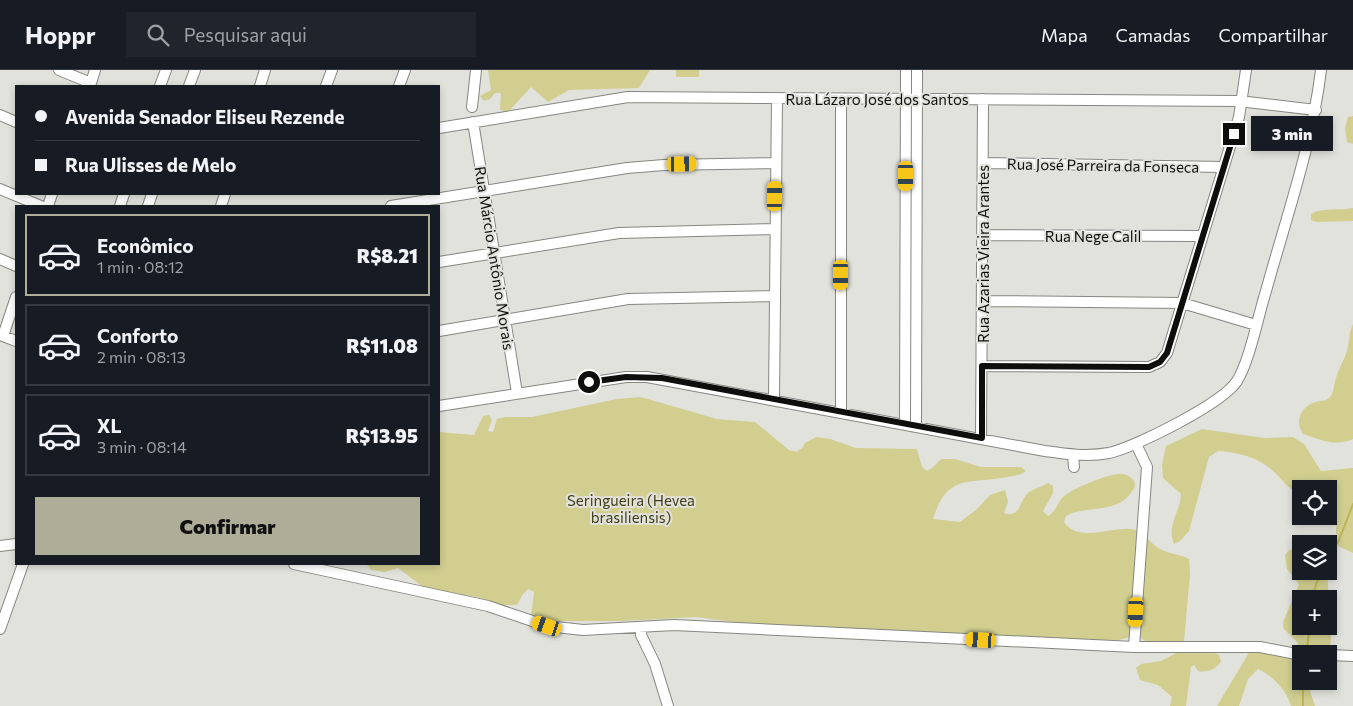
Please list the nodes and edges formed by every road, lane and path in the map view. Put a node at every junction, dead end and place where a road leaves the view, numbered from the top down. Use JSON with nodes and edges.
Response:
{"nodes":[{"id":1,"x":59,"y":70,"type":"edge"},
{"id":2,"x":95,"y":70,"type":"edge"},
{"id":3,"x":166,"y":70,"type":"edge"},
{"id":4,"x":195,"y":70,"type":"edge"},
{"id":5,"x":265,"y":70,"type":"edge"},
{"id":6,"x":332,"y":70,"type":"edge"},
{"id":7,"x":405,"y":70,"type":"edge"},
{"id":8,"x":476,"y":70,"type":"edge"},
{"id":9,"x":906,"y":70,"type":"edge"},
{"id":10,"x":918,"y":70,"type":"edge"},
{"id":11,"x":1246,"y":70,"type":"edge"},
{"id":12,"x":1321,"y":70,"type":"edge"},
{"id":13,"x":90,"y":85,"type":"edge"},
{"id":14,"x":160,"y":85,"type":"edge"},
{"id":15,"x":189,"y":85,"type":"edge"},
{"id":16,"x":260,"y":85,"type":"edge"},
{"id":17,"x":326,"y":85,"type":"edge"},
{"id":18,"x":399,"y":85,"type":"edge"},
{"id":19,"x":777,"y":98,"type":"junction"},
{"id":20,"x":840,"y":99,"type":"junction"},
{"id":21,"x":906,"y":99,"type":"junction"},
{"id":22,"x":917,"y":99,"type":"junction"},
{"id":23,"x":983,"y":100,"type":"junction"},
{"id":24,"x":1241,"y":101,"type":"junction"},
{"id":25,"x":472,"y":107,"type":"dead end"},
{"id":26,"x":1316,"y":110,"type":"junction"},
{"id":27,"x":0,"y":115,"type":"edge"},
{"id":28,"x":15,"y":122,"type":"edge"},
{"id":29,"x":473,"y":122,"type":"junction"},
{"id":30,"x":440,"y":128,"type":"edge"},
{"id":31,"x":776,"y":163,"type":"junction"},
{"id":32,"x":983,"y":163,"type":"junction"},
{"id":33,"x":1224,"y":167,"type":"junction"},
{"id":34,"x":0,"y":189,"type":"edge"},
{"id":35,"x":484,"y":191,"type":"junction"},
{"id":36,"x":39,"y":205,"type":"edge"},
{"id":37,"x":397,"y":205,"type":"edge"},
{"id":38,"x":775,"y":229,"type":"junction"},
{"id":39,"x":983,"y":235,"type":"junction"},
{"id":40,"x":1202,"y":236,"type":"junction"},
{"id":41,"x":494,"y":253,"type":"junction"},
{"id":42,"x":0,"y":259,"type":"edge"},
{"id":43,"x":440,"y":262,"type":"edge"},
{"id":44,"x":15,"y":266,"type":"edge"},
{"id":45,"x":774,"y":296,"type":"junction"},
{"id":46,"x":15,"y":300,"type":"edge"},
{"id":47,"x":982,"y":300,"type":"junction"},
{"id":48,"x":1182,"y":303,"type":"junction"},
{"id":49,"x":504,"y":320,"type":"junction"},
{"id":50,"x":1256,"y":325,"type":"junction"},
{"id":51,"x":440,"y":331,"type":"edge"},
{"id":52,"x":1,"y":335,"type":"edge"},
{"id":53,"x":15,"y":341,"type":"edge"},
{"id":54,"x":982,"y":366,"type":"junction"},
{"id":55,"x":517,"y":393,"type":"junction"},
{"id":56,"x":774,"y":399,"type":"junction"},
{"id":57,"x":440,"y":406,"type":"edge"},
{"id":58,"x":841,"y":413,"type":"junction"},
{"id":59,"x":905,"y":425,"type":"junction"},
{"id":60,"x":916,"y":427,"type":"junction"},
{"id":61,"x":982,"y":438,"type":"junction"},
{"id":62,"x":1136,"y":444,"type":"junction"},
{"id":63,"x":1074,"y":455,"type":"junction"},
{"id":64,"x":1074,"y":468,"type":"dead end"},
{"id":65,"x":15,"y":544,"type":"edge"},
{"id":66,"x":0,"y":546,"type":"edge"},
{"id":67,"x":23,"y":565,"type":"edge"},
{"id":68,"x":299,"y":565,"type":"edge"},
{"id":69,"x":641,"y":628,"type":"junction"},
{"id":70,"x":0,"y":629,"type":"edge"},
{"id":71,"x":1134,"y":647,"type":"junction"},
{"id":72,"x":1292,"y":653,"type":"edge"},
{"id":73,"x":1337,"y":655,"type":"edge"},
{"id":74,"x":1353,"y":656,"type":"edge"},
{"id":75,"x":668,"y":706,"type":"edge"}],
"edges":[{"from":1,"to":13,"type":"street"},
{"from":2,"to":13,"type":"street"},
{"from":3,"to":14,"type":"street"},
{"from":4,"to":15,"type":"street"},
{"from":5,"to":16,"type":"street"},
{"from":6,"to":17,"type":"street"},
{"from":7,"to":18,"type":"street"},
{"from":8,"to":25,"type":"street"},
{"from":9,"to":21,"type":"street"},
{"from":10,"to":22,"type":"street"},
{"from":11,"to":24,"type":"street"},
{"from":12,"to":26,"type":"street"},
{"from":19,"to":20,"type":"street","name":"Rua Lázaro José dos Santos"},
{"from":19,"to":29,"type":"street","name":"Rua Lázaro José dos Santos"},
{"from":19,"to":31,"type":"street"},
{"from":20,"to":21,"type":"street","name":"Rua Lázaro José dos Santos"},
{"from":20,"to":58,"type":"street"},
{"from":21,"to":22,"type":"street","name":"Rua Lázaro José dos Santos"},
{"from":21,"to":59,"type":"street"},
{"from":22,"to":23,"type":"street","name":"Rua Lázaro José dos Santos"},
{"from":22,"to":60,"type":"street"},
{"from":23,"to":24,"type":"street","name":"Rua Lázaro José dos Santos"},
{"from":23,"to":32,"type":"street","name":"Rua Azarias Vieira Arantes"},
{"from":24,"to":26,"type":"street","name":"Rua Lázaro José dos Santos"},
{"from":24,"to":33,"type":"street"},
{"from":26,"to":50,"type":"street"},
{"from":27,"to":28,"type":"street"},
{"from":29,"to":30,"type":"street","name":"Rua Lázaro José dos Santos"},
{"from":29,"to":35,"type":"street","name":"Rua Márcio Antônio Morais"},
{"from":31,"to":35,"type":"street"},
{"from":31,"to":38,"type":"street"},
{"from":32,"to":33,"type":"street","name":"Rua José Parreira da Fonseca"},
{"from":32,"to":39,"type":"street","name":"Rua Azarias Vieira Arantes"},
{"from":33,"to":40,"type":"street"},
{"from":34,"to":36,"type":"street"},
{"from":35,"to":37,"type":"street"},
{"from":35,"to":41,"type":"street","name":"Rua Márcio Antônio Morais"},
{"from":38,"to":41,"type":"street"},
{"from":38,"to":45,"type":"street"},
{"from":39,"to":40,"type":"street","name":"Rua Nege Calil"},
{"from":39,"to":47,"type":"street","name":"Rua Azarias Vieira Arantes"},
{"from":40,"to":48,"type":"street"},
{"from":41,"to":43,"type":"street"},
{"from":41,"to":49,"type":"street","name":"Rua Márcio Antônio Morais"},
{"from":42,"to":44,"type":"street"},
{"from":45,"to":49,"type":"street"},
{"from":45,"to":56,"type":"street"},
{"from":46,"to":52,"type":"street"},
{"from":47,"to":48,"type":"street"},
{"from":47,"to":54,"type":"street","name":"Rua Azarias Vieira Arantes"},
{"from":48,"to":50,"type":"street"},
{"from":48,"to":54,"type":"street"},
{"from":49,"to":51,"type":"street"},
{"from":49,"to":55,"type":"street","name":"Rua Márcio Antônio Morais"},
{"from":50,"to":62,"type":"street"},
{"from":52,"to":53,"type":"street"},
{"from":54,"to":61,"type":"street","name":"Rua Azarias Vieira Arantes"},
{"from":55,"to":56,"type":"street"},
{"from":55,"to":57,"type":"street"},
{"from":56,"to":58,"type":"street"},
{"from":58,"to":59,"type":"street"},
{"from":59,"to":60,"type":"street"},
{"from":60,"to":61,"type":"street"},
{"from":61,"to":63,"type":"street"},
{"from":62,"to":63,"type":"street"},
{"from":62,"to":71,"type":"street"},
{"from":63,"to":64,"type":"street"},
{"from":65,"to":66,"type":"street"},
{"from":67,"to":70,"type":"street"},
{"from":68,"to":69,"type":"street"},
{"from":69,"to":71,"type":"street"},
{"from":69,"to":75,"type":"street"},
{"from":71,"to":72,"type":"street"},
{"from":73,"to":74,"type":"street"}]}
